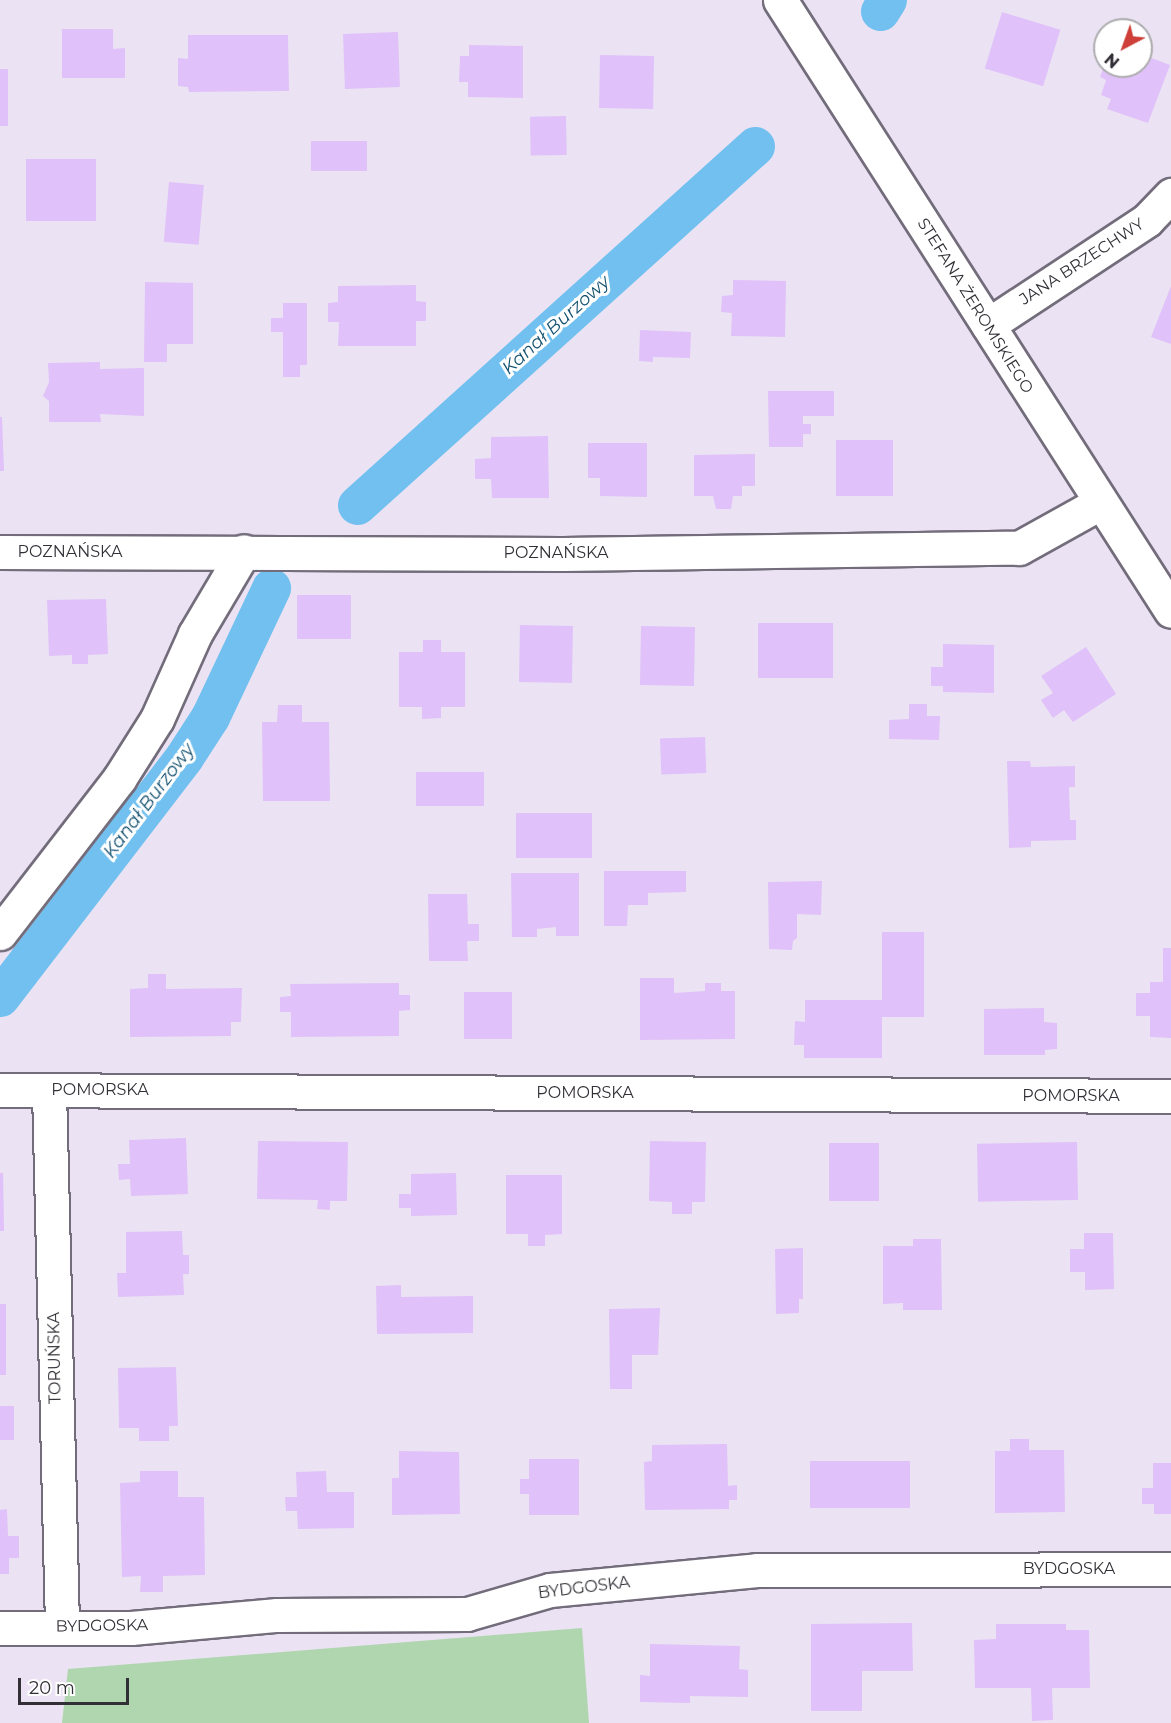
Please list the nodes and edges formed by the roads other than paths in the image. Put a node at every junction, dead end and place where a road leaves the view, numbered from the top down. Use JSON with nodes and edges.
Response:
{"nodes":[{"id":1,"x":780,"y":0,"type":"edge"},
{"id":2,"x":1171,"y":195,"type":"edge"},
{"id":3,"x":988,"y":325,"type":"junction"},
{"id":4,"x":1100,"y":502,"type":"junction"},
{"id":5,"x":244,"y":551,"type":"junction"},
{"id":6,"x":0,"y":552,"type":"edge"},
{"id":7,"x":1171,"y":611,"type":"edge"},
{"id":8,"x":33,"y":891,"type":"junction"},
{"id":9,"x":0,"y":892,"type":"edge"},
{"id":10,"x":0,"y":933,"type":"edge"},
{"id":11,"x":0,"y":1090,"type":"edge"},
{"id":12,"x":49,"y":1090,"type":"junction"},
{"id":13,"x":1171,"y":1096,"type":"edge"},
{"id":14,"x":1171,"y":1569,"type":"edge"},
{"id":15,"x":62,"y":1626,"type":"junction"},
{"id":16,"x":0,"y":1628,"type":"edge"}],
"edges":[{"from":1,"to":3,"type":"street","name":"STEFANA ŻEROMSKIEGO"},
{"from":2,"to":3,"type":"street","name":"JANA BRZECHWY"},
{"from":3,"to":4,"type":"street","name":"STEFANA ŻEROMSKIEGO"},
{"from":4,"to":5,"type":"street","name":"POZNAŃSKA"},
{"from":4,"to":7,"type":"street","name":"STEFANA ŻEROMSKIEGO"},
{"from":5,"to":6,"type":"street","name":"POZNAŃSKA"},
{"from":5,"to":8,"type":"street"},
{"from":8,"to":9,"type":"street"},
{"from":8,"to":10,"type":"street"},
{"from":11,"to":12,"type":"street","name":"POMORSKA"},
{"from":12,"to":13,"type":"street","name":"POMORSKA"},
{"from":12,"to":15,"type":"street","name":"TORUŃSKA"},
{"from":14,"to":15,"type":"street","name":"BYDGOSKA"},
{"from":15,"to":16,"type":"street","name":"BYDGOSKA"}]}
